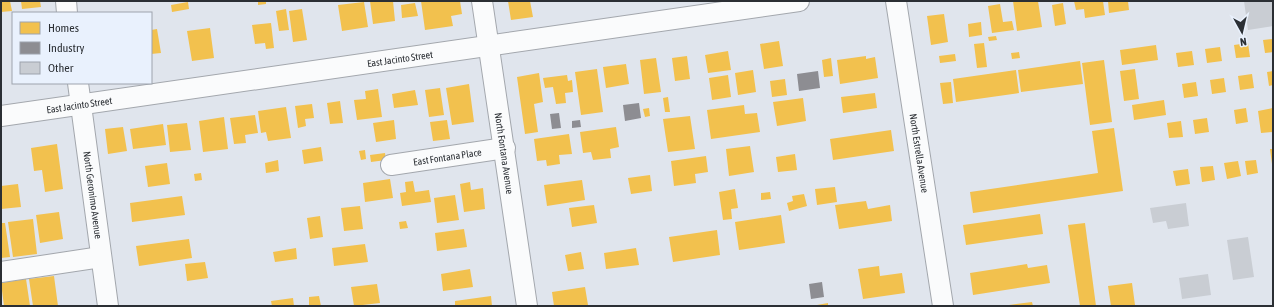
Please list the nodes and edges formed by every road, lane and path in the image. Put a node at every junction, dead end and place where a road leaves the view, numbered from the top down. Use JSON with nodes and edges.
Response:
{"nodes":[{"id":1,"x":66,"y":1,"type":"edge"},
{"id":2,"x":482,"y":1,"type":"edge"},
{"id":3,"x":799,"y":1,"type":"edge"},
{"id":4,"x":896,"y":1,"type":"edge"},
{"id":5,"x":67,"y":12,"type":"edge"},
{"id":6,"x":490,"y":46,"type":"junction"},
{"id":7,"x":78,"y":84,"type":"edge"},
{"id":8,"x":82,"y":105,"type":"junction"},
{"id":9,"x":1,"y":116,"type":"edge"},
{"id":10,"x":505,"y":148,"type":"junction"},
{"id":11,"x":391,"y":165,"type":"dead end"},
{"id":12,"x":101,"y":257,"type":"junction"},
{"id":13,"x":1,"y":272,"type":"edge"},
{"id":14,"x":108,"y":306,"type":"edge"},
{"id":15,"x":527,"y":306,"type":"edge"},
{"id":16,"x":942,"y":306,"type":"edge"}],
"edges":[{"from":1,"to":5,"type":"street"},
{"from":2,"to":6,"type":"street","name":"North Fontana Avenue"},
{"from":3,"to":6,"type":"street","name":"East Jacinto Street"},
{"from":4,"to":16,"type":"street","name":"North Estrella Avenue"},
{"from":6,"to":8,"type":"street","name":"East Jacinto Street"},
{"from":6,"to":10,"type":"street","name":"North Fontana Avenue"},
{"from":7,"to":8,"type":"street","name":"North Geronimo Avenue"},
{"from":8,"to":9,"type":"street","name":"East Jacinto Street"},
{"from":8,"to":12,"type":"street","name":"North Geronimo Avenue"},
{"from":10,"to":11,"type":"street","name":"East Fontana Place"},
{"from":10,"to":15,"type":"street","name":"North Fontana Avenue"},
{"from":12,"to":13,"type":"street"},
{"from":12,"to":14,"type":"street","name":"North Geronimo Avenue"}]}
